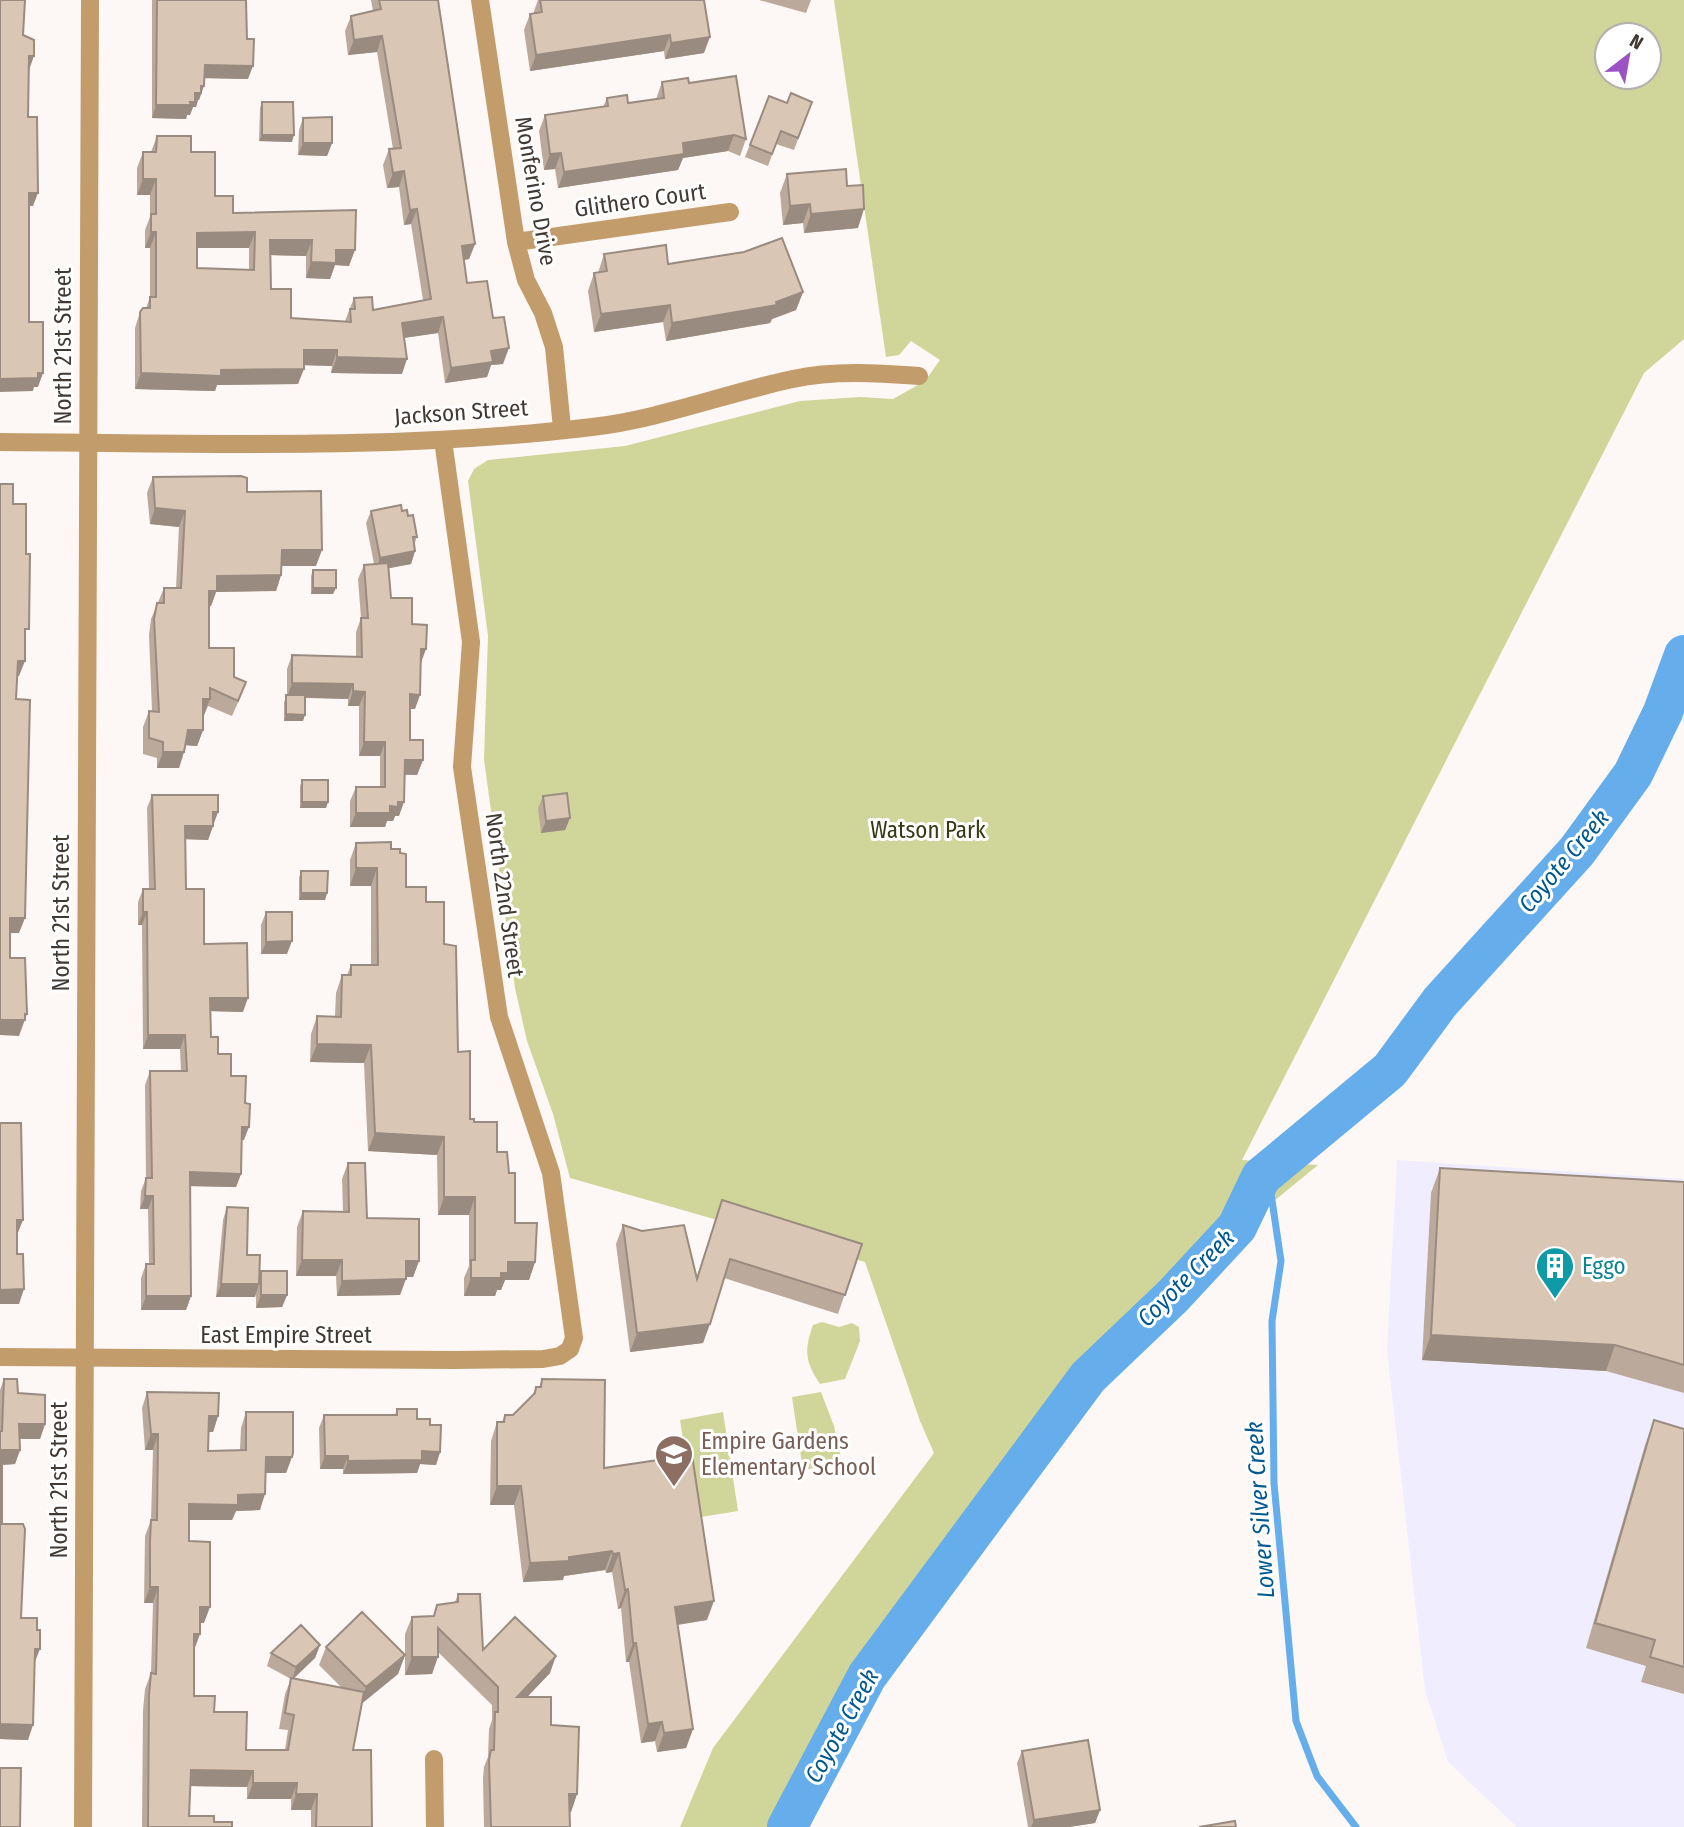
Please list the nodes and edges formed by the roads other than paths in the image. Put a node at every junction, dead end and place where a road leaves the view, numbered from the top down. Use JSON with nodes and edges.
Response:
{"nodes":[{"id":1,"x":90,"y":0,"type":"edge"},
{"id":2,"x":480,"y":0,"type":"edge"},
{"id":3,"x":730,"y":212,"type":"dead end"},
{"id":4,"x":516,"y":242,"type":"junction"},
{"id":5,"x":919,"y":376,"type":"dead end"},
{"id":6,"x":562,"y":428,"type":"junction"},
{"id":7,"x":443,"y":440,"type":"junction"},
{"id":8,"x":0,"y":442,"type":"edge"},
{"id":9,"x":87,"y":442,"type":"junction"},
{"id":10,"x":570,"y":1349,"type":"joint"},
{"id":11,"x":0,"y":1357,"type":"edge"},
{"id":12,"x":84,"y":1359,"type":"junction"},
{"id":13,"x":434,"y":1759,"type":"dead end"},
{"id":14,"x":83,"y":1827,"type":"edge"},
{"id":15,"x":435,"y":1827,"type":"edge"}],
"edges":[{"from":1,"to":9,"type":"street","name":"North 21st Street"},
{"from":2,"to":4,"type":"street","name":"Monferino Drive"},
{"from":3,"to":4,"type":"street","name":"Glithero Court"},
{"from":4,"to":6,"type":"street","name":"Monferino Drive"},
{"from":5,"to":6,"type":"street","name":"Jackson Street"},
{"from":6,"to":7,"type":"street","name":"Jackson Street"},
{"from":7,"to":9,"type":"street","name":"Jackson Street"},
{"from":7,"to":10,"type":"street","name":"North 22nd Street"},
{"from":8,"to":9,"type":"street","name":"Jackson Street"},
{"from":9,"to":12,"type":"street","name":"North 21st Street"},
{"from":10,"to":12,"type":"street","name":"East Empire Street"},
{"from":11,"to":12,"type":"street","name":"East Empire Street"},
{"from":12,"to":14,"type":"street","name":"North 21st Street"},
{"from":13,"to":15,"type":"street"}]}
